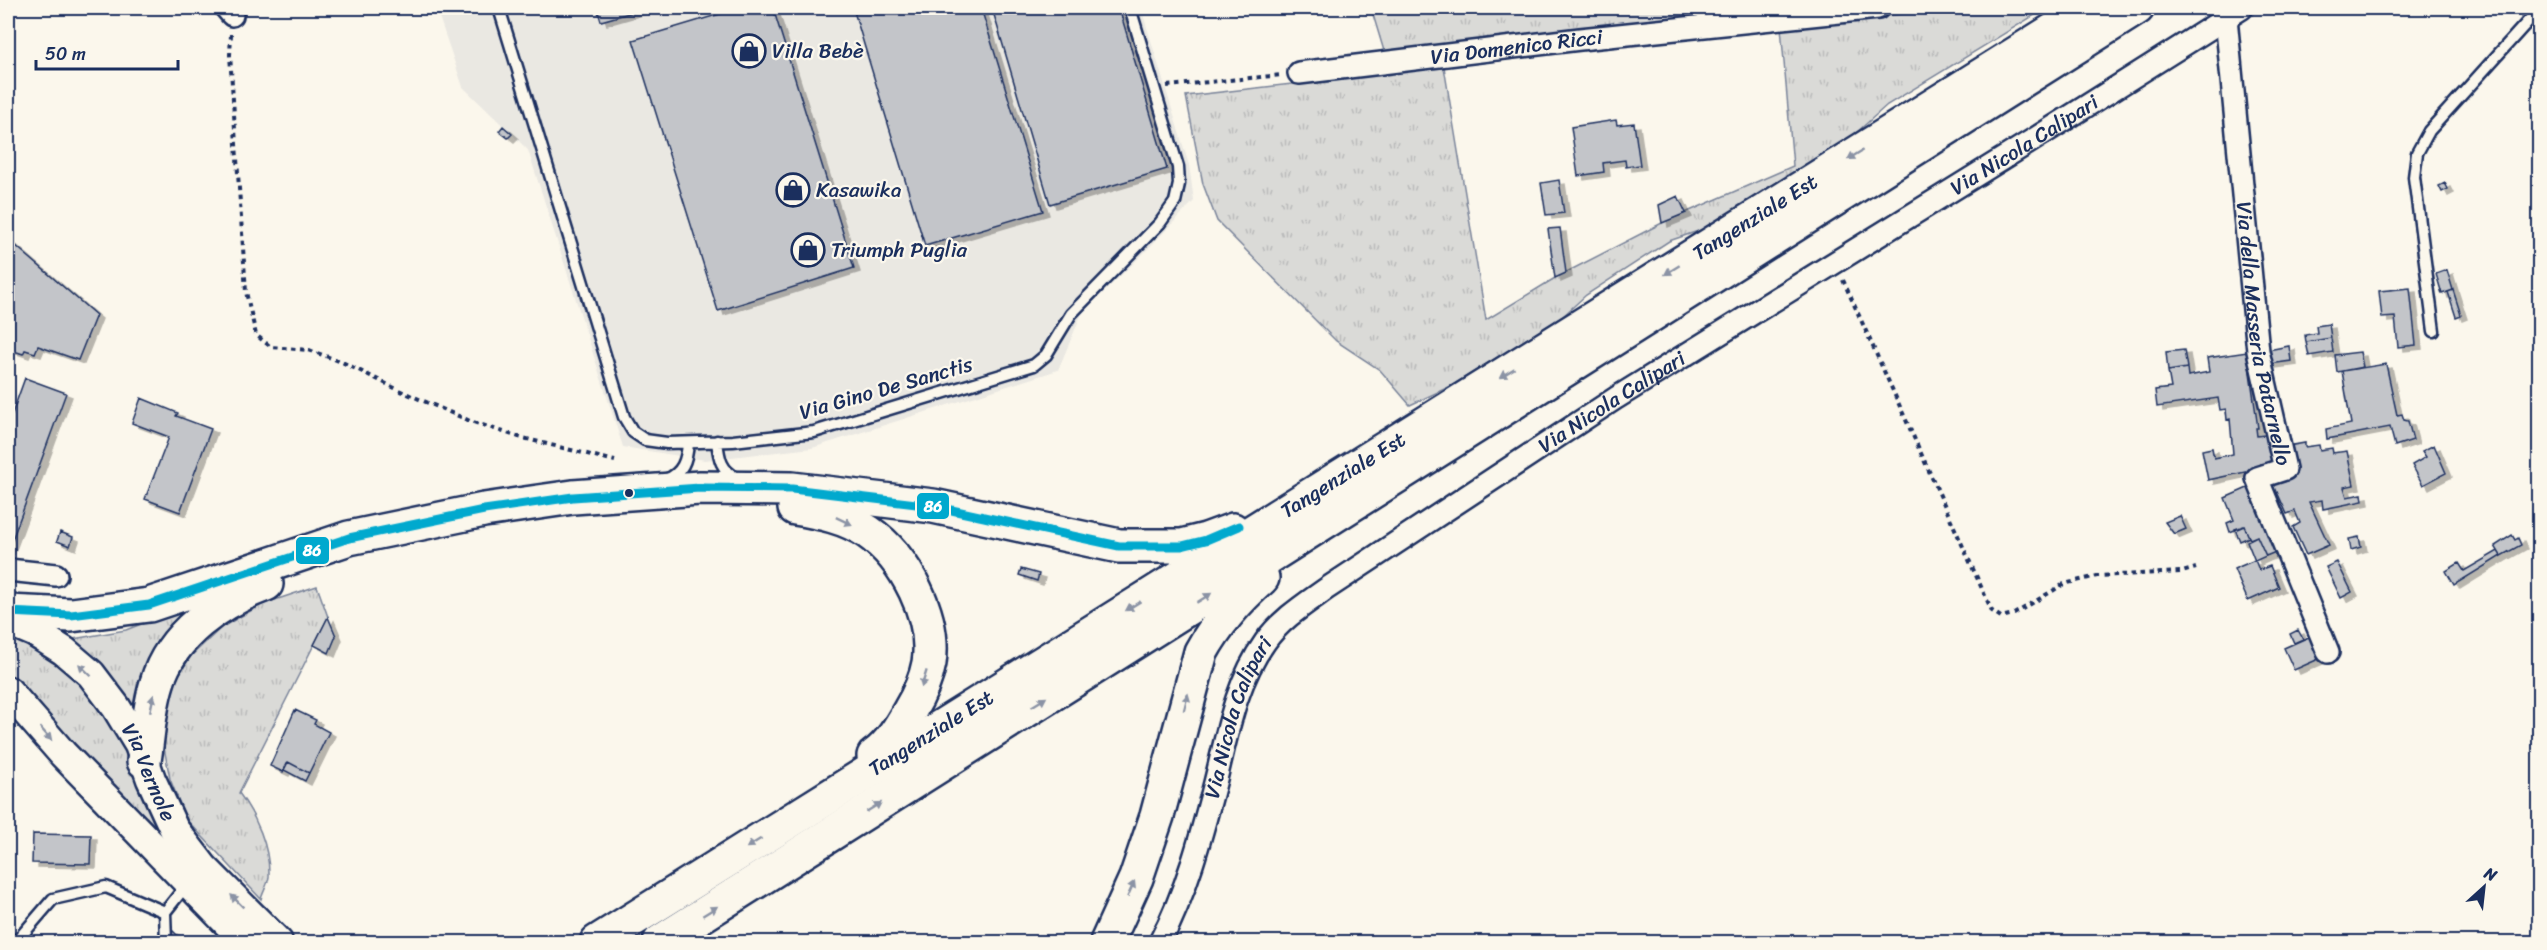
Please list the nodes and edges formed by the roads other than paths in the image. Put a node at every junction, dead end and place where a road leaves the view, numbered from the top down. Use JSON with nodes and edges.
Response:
{"nodes":[{"id":1,"x":499,"y":8,"type":"edge"},
{"id":2,"x":1130,"y":8,"type":"edge"},
{"id":3,"x":1878,"y":8,"type":"edge"},
{"id":4,"x":2065,"y":8,"type":"edge"},
{"id":5,"x":2089,"y":8,"type":"edge"},
{"id":6,"x":2137,"y":8,"type":"edge"},
{"id":7,"x":2540,"y":8,"type":"edge"},
{"id":8,"x":2234,"y":13,"type":"edge"},
{"id":9,"x":1299,"y":74,"type":"road end"},
{"id":10,"x":1905,"y":124,"type":"junction"},
{"id":11,"x":2434,"y":331,"type":"dead end"},
{"id":12,"x":1426,"y":440,"type":"junction"},
{"id":13,"x":717,"y":441,"type":"junction"},
{"id":14,"x":688,"y":442,"type":"junction"},
{"id":15,"x":792,"y":489,"type":"junction"},
{"id":16,"x":603,"y":495,"type":"junction"},
{"id":17,"x":8,"y":570,"type":"edge"},
{"id":18,"x":56,"y":575,"type":"dead end"},
{"id":19,"x":8,"y":612,"type":"edge"},
{"id":20,"x":8,"y":621,"type":"edge"},
{"id":21,"x":2328,"y":652,"type":"dead end"},
{"id":22,"x":8,"y":691,"type":"edge"},
{"id":23,"x":144,"y":761,"type":"junction"},
{"id":24,"x":783,"y":825,"type":"junction"},
{"id":25,"x":188,"y":883,"type":"junction"},
{"id":26,"x":165,"y":912,"type":"junction"},
{"id":27,"x":16,"y":942,"type":"edge"},
{"id":28,"x":166,"y":942,"type":"edge"},
{"id":29,"x":246,"y":942,"type":"edge"},
{"id":30,"x":278,"y":942,"type":"edge"},
{"id":31,"x":597,"y":942,"type":"edge"},
{"id":32,"x":660,"y":942,"type":"edge"},
{"id":33,"x":1107,"y":942,"type":"edge"},
{"id":34,"x":1160,"y":942,"type":"edge"}],
"edges":[{"from":1,"to":14,"type":"lane","name":"Via Gino De Sanctis"},
{"from":2,"to":13,"type":"lane","name":"Via Gino De Sanctis"},
{"from":3,"to":9,"type":"street","name":"Via Domenico Ricci"},
{"from":4,"to":10,"type":"highway"},
{"from":5,"to":10,"type":"highway","name":"Tangenziale Est"},
{"from":6,"to":12,"type":"highway","name":"Tangenziale Est"},
{"from":7,"to":11,"type":"lane"},
{"from":8,"to":21,"type":"street","name":"Via della Masseria Patarnello"},
{"from":8,"to":34,"type":"street","name":"Via Nicola Calipari"},
{"from":10,"to":12,"type":"highway","name":"Tangenziale Est","one_way":true},
{"from":12,"to":15,"type":"highway"},
{"from":12,"to":24,"type":"highway","name":"Tangenziale Est","one_way":true},
{"from":32,"to":12,"type":"highway","name":"Tangenziale Est","one_way":true},
{"from":33,"to":12,"type":"highway","one_way":true},
{"from":13,"to":14,"type":"lane","name":"Via Gino De Sanctis"},
{"from":13,"to":15,"type":"lane"},
{"from":14,"to":16,"type":"lane"},
{"from":15,"to":16,"type":"highway"},
{"from":16,"to":19,"type":"highway"},
{"from":17,"to":18,"type":"street"},
{"from":23,"to":20,"type":"main road","name":"Via Vernole","one_way":true},
{"from":22,"to":25,"type":"main road","name":"Via Vernole","one_way":true},
{"from":23,"to":24,"type":"highway","one_way":true},
{"from":30,"to":23,"type":"main road","name":"Via Vernole","one_way":true},
{"from":24,"to":31,"type":"highway","name":"Tangenziale Est","one_way":true},
{"from":25,"to":26,"type":"lane"},
{"from":25,"to":29,"type":"main road","name":"Via Vernole"},
{"from":26,"to":27,"type":"lane"},
{"from":26,"to":28,"type":"lane"}]}
